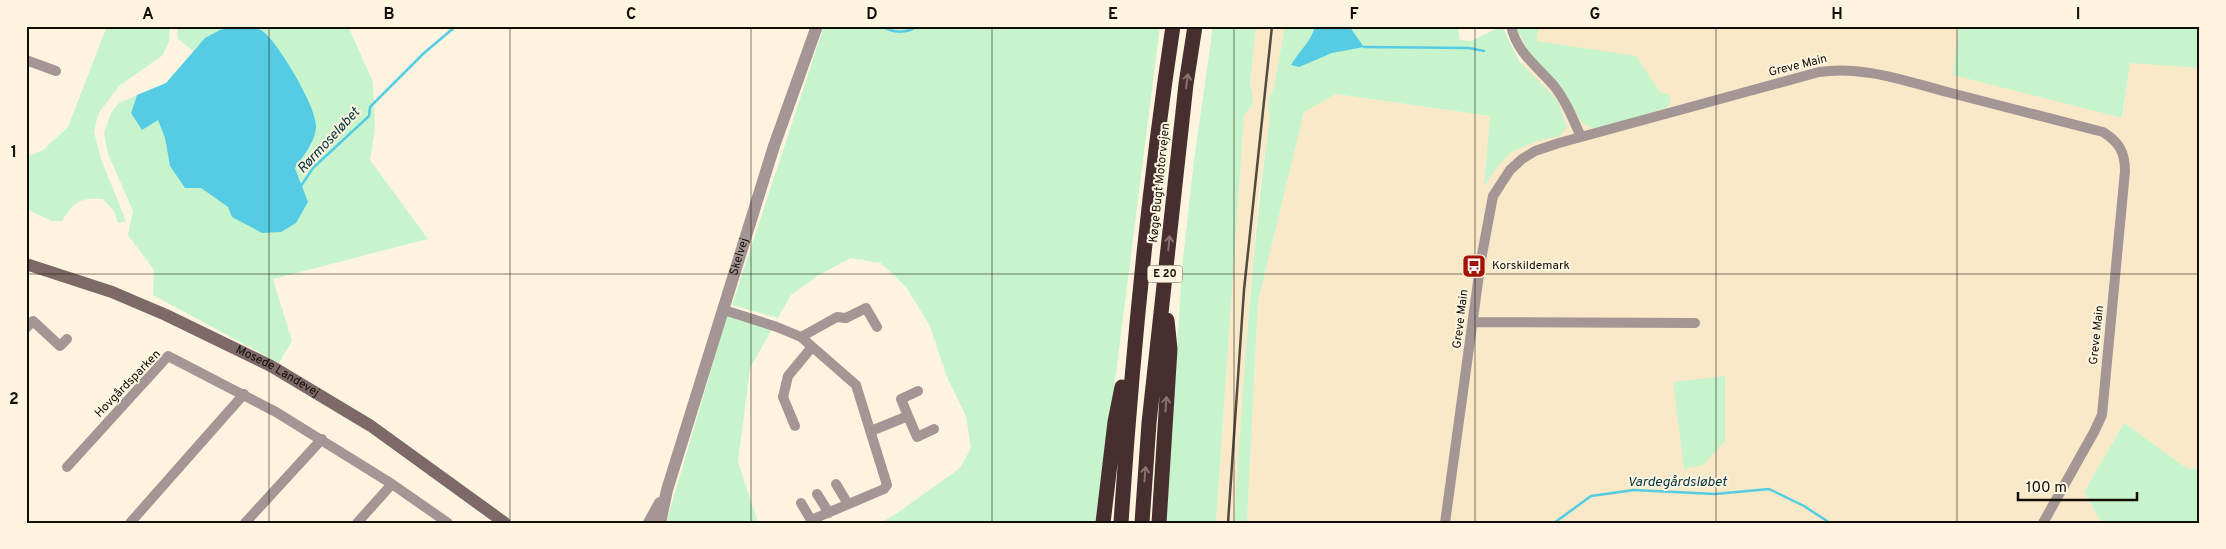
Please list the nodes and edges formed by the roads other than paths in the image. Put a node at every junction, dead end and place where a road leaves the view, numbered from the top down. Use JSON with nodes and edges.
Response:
{"nodes":[{"id":1,"x":818,"y":26,"type":"edge"},
{"id":2,"x":1173,"y":26,"type":"edge"},
{"id":3,"x":1196,"y":26,"type":"edge"},
{"id":4,"x":1511,"y":26,"type":"edge"},
{"id":5,"x":26,"y":60,"type":"edge"},
{"id":6,"x":56,"y":71,"type":"dead end"},
{"id":7,"x":1581,"y":137,"type":"junction"},
{"id":8,"x":26,"y":264,"type":"edge"},
{"id":9,"x":1164,"y":288,"type":"junction"},
{"id":10,"x":724,"y":310,"type":"junction"},
{"id":11,"x":1138,"y":312,"type":"junction"},
{"id":12,"x":1474,"y":322,"type":"junction"},
{"id":13,"x":1695,"y":323,"type":"dead end"},
{"id":14,"x":877,"y":327,"type":"dead end"},
{"id":15,"x":26,"y":328,"type":"edge"},
{"id":16,"x":801,"y":337,"type":"junction"},
{"id":17,"x":67,"y":339,"type":"dead end"},
{"id":18,"x":812,"y":348,"type":"junction"},
{"id":19,"x":918,"y":392,"type":"dead end"},
{"id":20,"x":244,"y":394,"type":"junction"},
{"id":21,"x":908,"y":416,"type":"junction"},
{"id":22,"x":795,"y":426,"type":"dead end"},
{"id":23,"x":934,"y":430,"type":"dead end"},
{"id":24,"x":871,"y":431,"type":"junction"},
{"id":25,"x":322,"y":439,"type":"junction"},
{"id":26,"x":67,"y":467,"type":"dead end"},
{"id":27,"x":392,"y":484,"type":"junction"},
{"id":28,"x":836,"y":484,"type":"dead end"},
{"id":29,"x":667,"y":490,"type":"junction"},
{"id":30,"x":817,"y":494,"type":"dead end"},
{"id":31,"x":800,"y":503,"type":"dead end"},
{"id":32,"x":848,"y":504,"type":"junction"},
{"id":33,"x":828,"y":513,"type":"junction"},
{"id":34,"x":1446,"y":522,"type":"edge"},
{"id":35,"x":130,"y":523,"type":"edge"},
{"id":36,"x":245,"y":523,"type":"edge"},
{"id":37,"x":357,"y":523,"type":"edge"},
{"id":38,"x":448,"y":523,"type":"edge"},
{"id":39,"x":506,"y":523,"type":"edge"},
{"id":40,"x":649,"y":523,"type":"edge"},
{"id":41,"x":660,"y":523,"type":"edge"},
{"id":42,"x":1103,"y":523,"type":"edge"},
{"id":43,"x":1121,"y":523,"type":"edge"},
{"id":44,"x":1142,"y":523,"type":"edge"},
{"id":45,"x":1159,"y":523,"type":"edge"},
{"id":46,"x":2042,"y":523,"type":"edge"}],
"edges":[{"from":1,"to":10,"type":"street","name":"Skelvej"},
{"from":2,"to":11,"type":"highway","name":"Køge Bugt Motorvejen","number":"E 20"},
{"from":9,"to":3,"type":"highway","name":"Køge Bugt Motorvejen","number":"E 20","one_way":true},
{"from":4,"to":7,"type":"street"},
{"from":5,"to":6,"type":"street"},
{"from":7,"to":12,"type":"street","name":"Greve Main"},
{"from":7,"to":46,"type":"street","name":"Greve Main"},
{"from":8,"to":39,"type":"main road","name":"Mosede Landevej"},
{"from":44,"to":9,"type":"highway","name":"Køge Bugt Motorvejen","number":"E 20","one_way":true},
{"from":45,"to":9,"type":"highway","one_way":true},
{"from":10,"to":16,"type":"street"},
{"from":10,"to":29,"type":"street","name":"Skelvej"},
{"from":11,"to":42,"type":"highway"},
{"from":11,"to":43,"type":"highway","name":"Køge Bugt Motorvejen","number":"E 20"},
{"from":12,"to":13,"type":"street"},
{"from":12,"to":34,"type":"street","name":"Greve Main"},
{"from":14,"to":16,"type":"street"},
{"from":15,"to":17,"type":"street"},
{"from":16,"to":18,"type":"street"},
{"from":18,"to":22,"type":"street"},
{"from":18,"to":24,"type":"street"},
{"from":19,"to":21,"type":"street"},
{"from":20,"to":25,"type":"street","name":"Hovgårdsparken"},
{"from":20,"to":26,"type":"street","name":"Hovgårdsparken"},
{"from":20,"to":35,"type":"street"},
{"from":21,"to":23,"type":"street"},
{"from":21,"to":24,"type":"street"},
{"from":24,"to":32,"type":"street"},
{"from":25,"to":27,"type":"street","name":"Hovgårdsparken"},
{"from":25,"to":36,"type":"street"},
{"from":27,"to":37,"type":"street"},
{"from":27,"to":38,"type":"street","name":"Hovgårdsparken"},
{"from":28,"to":32,"type":"street"},
{"from":29,"to":40,"type":"street","name":"Skelvej"},
{"from":29,"to":41,"type":"street","name":"Skelvej"},
{"from":30,"to":33,"type":"street"},
{"from":31,"to":33,"type":"street"},
{"from":32,"to":33,"type":"street"}]}
